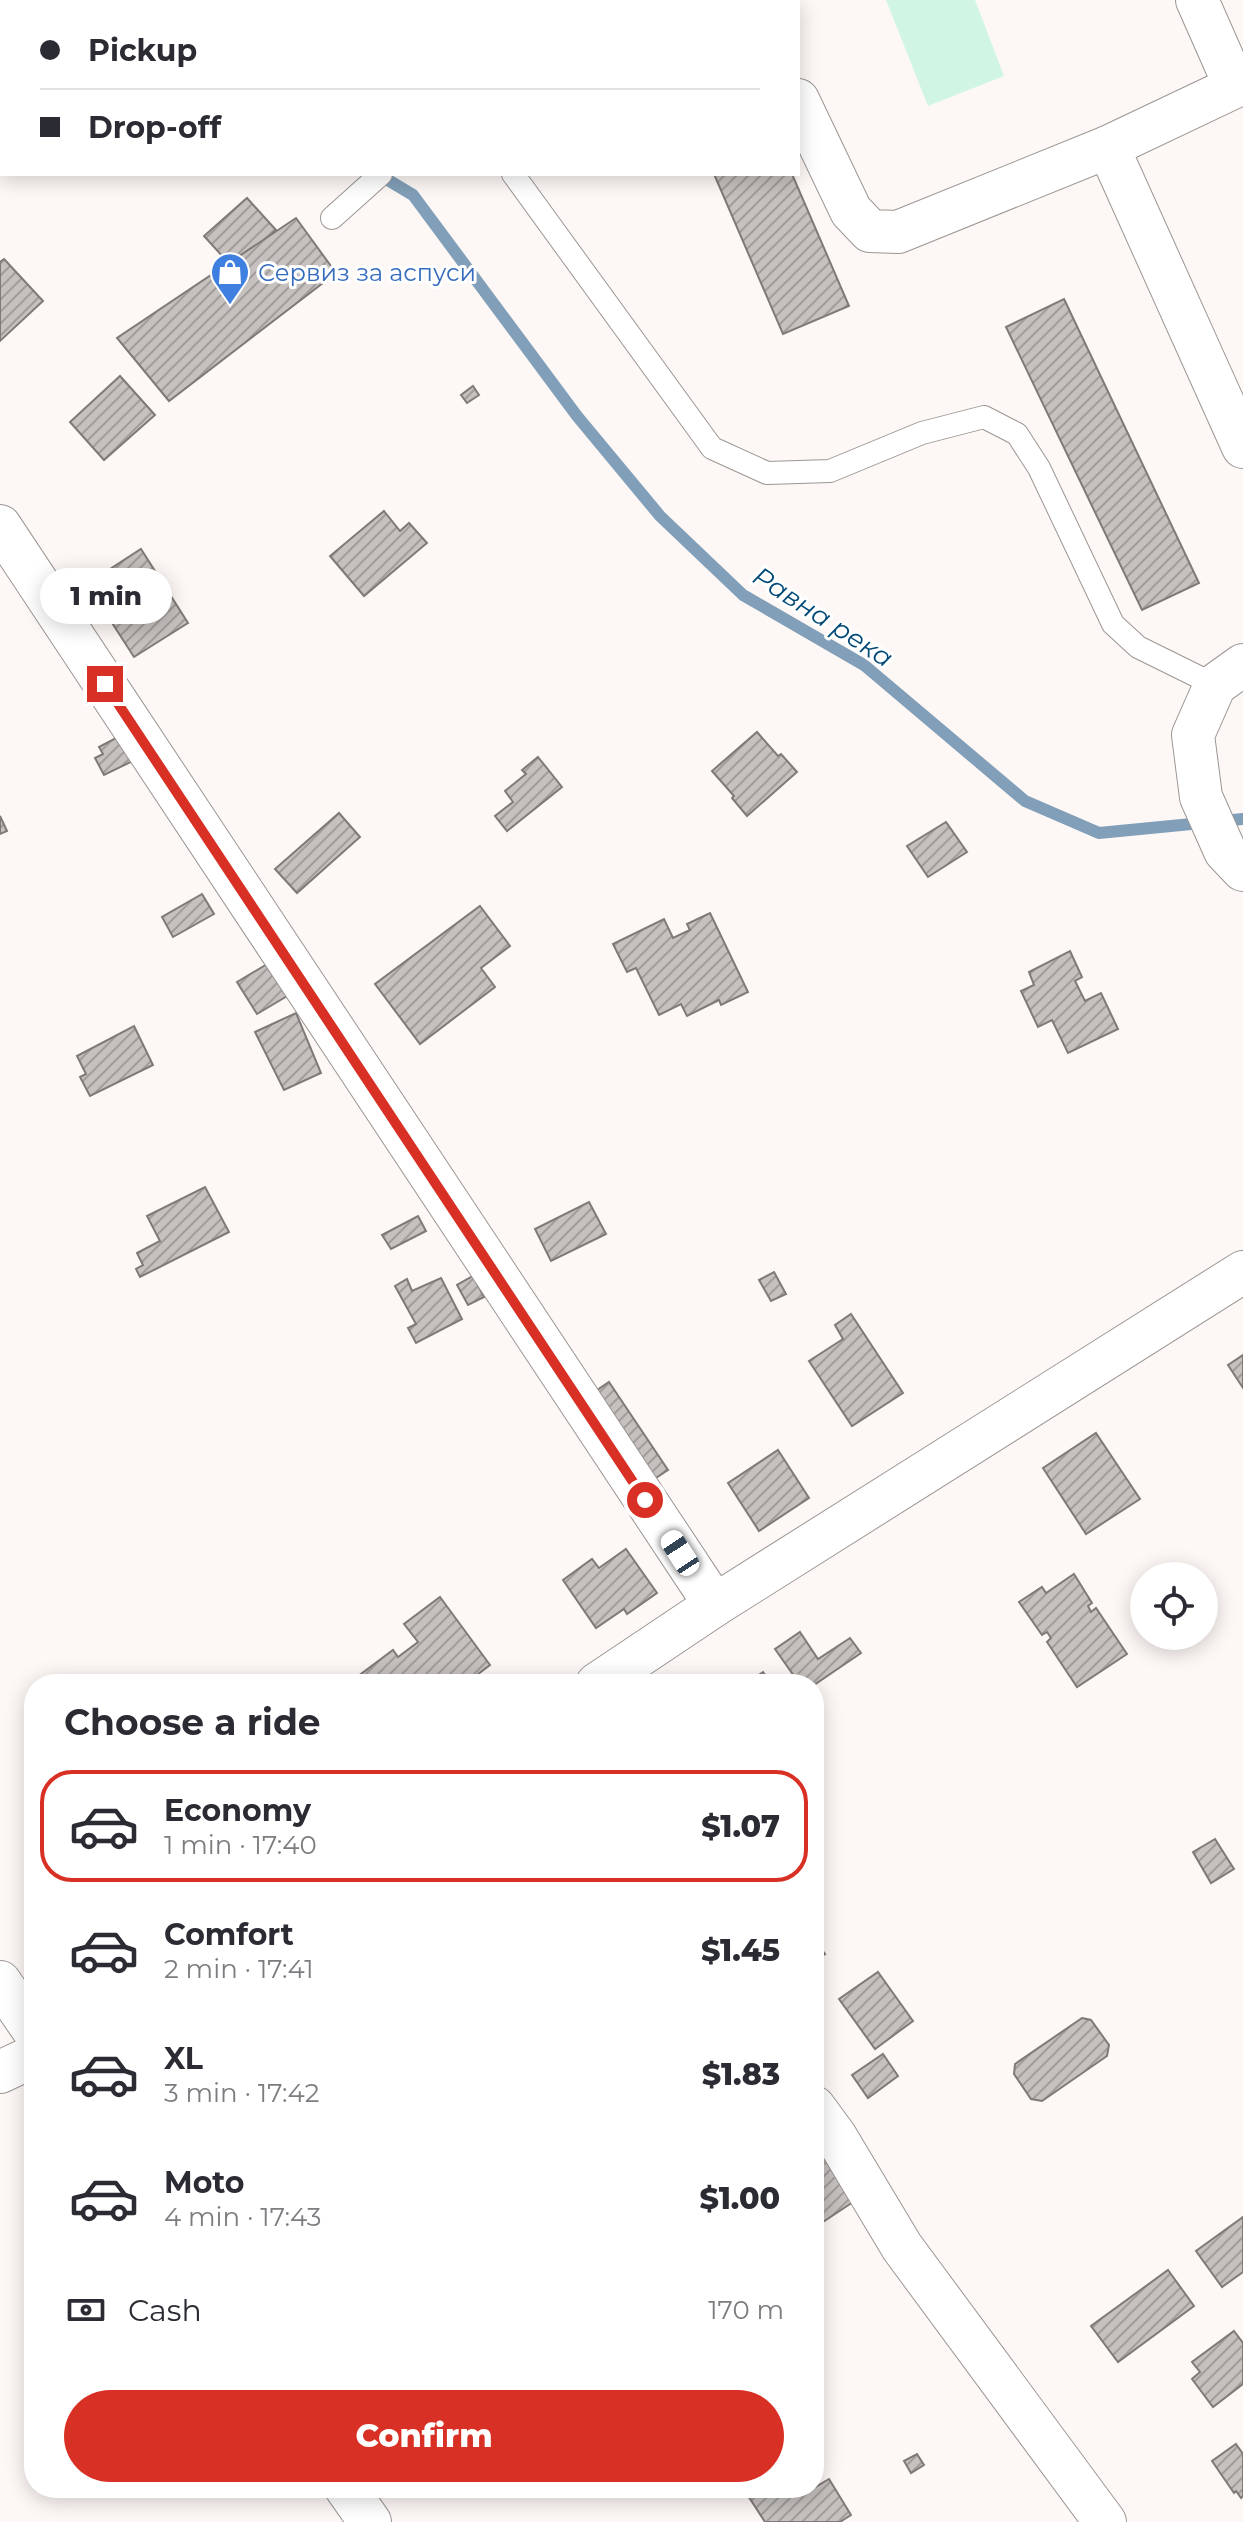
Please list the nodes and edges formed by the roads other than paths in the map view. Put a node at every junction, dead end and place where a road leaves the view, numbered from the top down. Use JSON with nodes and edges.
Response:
{"nodes":[{"id":1,"x":1197,"y":0,"type":"edge"},
{"id":2,"x":1239,"y":84,"type":"edge"},
{"id":3,"x":800,"y":104,"type":"edge"},
{"id":4,"x":1108,"y":147,"type":"junction"},
{"id":5,"x":379,"y":176,"type":"edge"},
{"id":6,"x":514,"y":176,"type":"edge"},
{"id":7,"x":332,"y":218,"type":"dead end"},
{"id":8,"x":1243,"y":446,"type":"edge"},
{"id":9,"x":0,"y":526,"type":"edge"},
{"id":10,"x":1229,"y":675,"type":"edge"},
{"id":11,"x":1233,"y":858,"type":"edge"},
{"id":12,"x":1243,"y":1272,"type":"edge"},
{"id":13,"x":715,"y":1605,"type":"junction"},
{"id":14,"x":612,"y":1674,"type":"edge"},
{"id":15,"x":0,"y":1982,"type":"edge"},
{"id":16,"x":24,"y":2017,"type":"edge"},
{"id":17,"x":24,"y":2061,"type":"edge"},
{"id":18,"x":0,"y":2072,"type":"edge"},
{"id":19,"x":824,"y":2121,"type":"edge"},
{"id":20,"x":353,"y":2498,"type":"edge"},
{"id":21,"x":370,"y":2522,"type":"edge"},
{"id":22,"x":1105,"y":2522,"type":"edge"}],
"edges":[{"from":1,"to":2,"type":"street"},
{"from":2,"to":4,"type":"street"},
{"from":3,"to":4,"type":"street"},
{"from":4,"to":8,"type":"street"},
{"from":5,"to":7,"type":"lane"},
{"from":6,"to":10,"type":"lane"},
{"from":9,"to":13,"type":"street"},
{"from":10,"to":11,"type":"street"},
{"from":12,"to":13,"type":"street"},
{"from":13,"to":14,"type":"street"},
{"from":15,"to":16,"type":"street"},
{"from":17,"to":18,"type":"street"},
{"from":19,"to":22,"type":"street"},
{"from":20,"to":21,"type":"street"}]}
